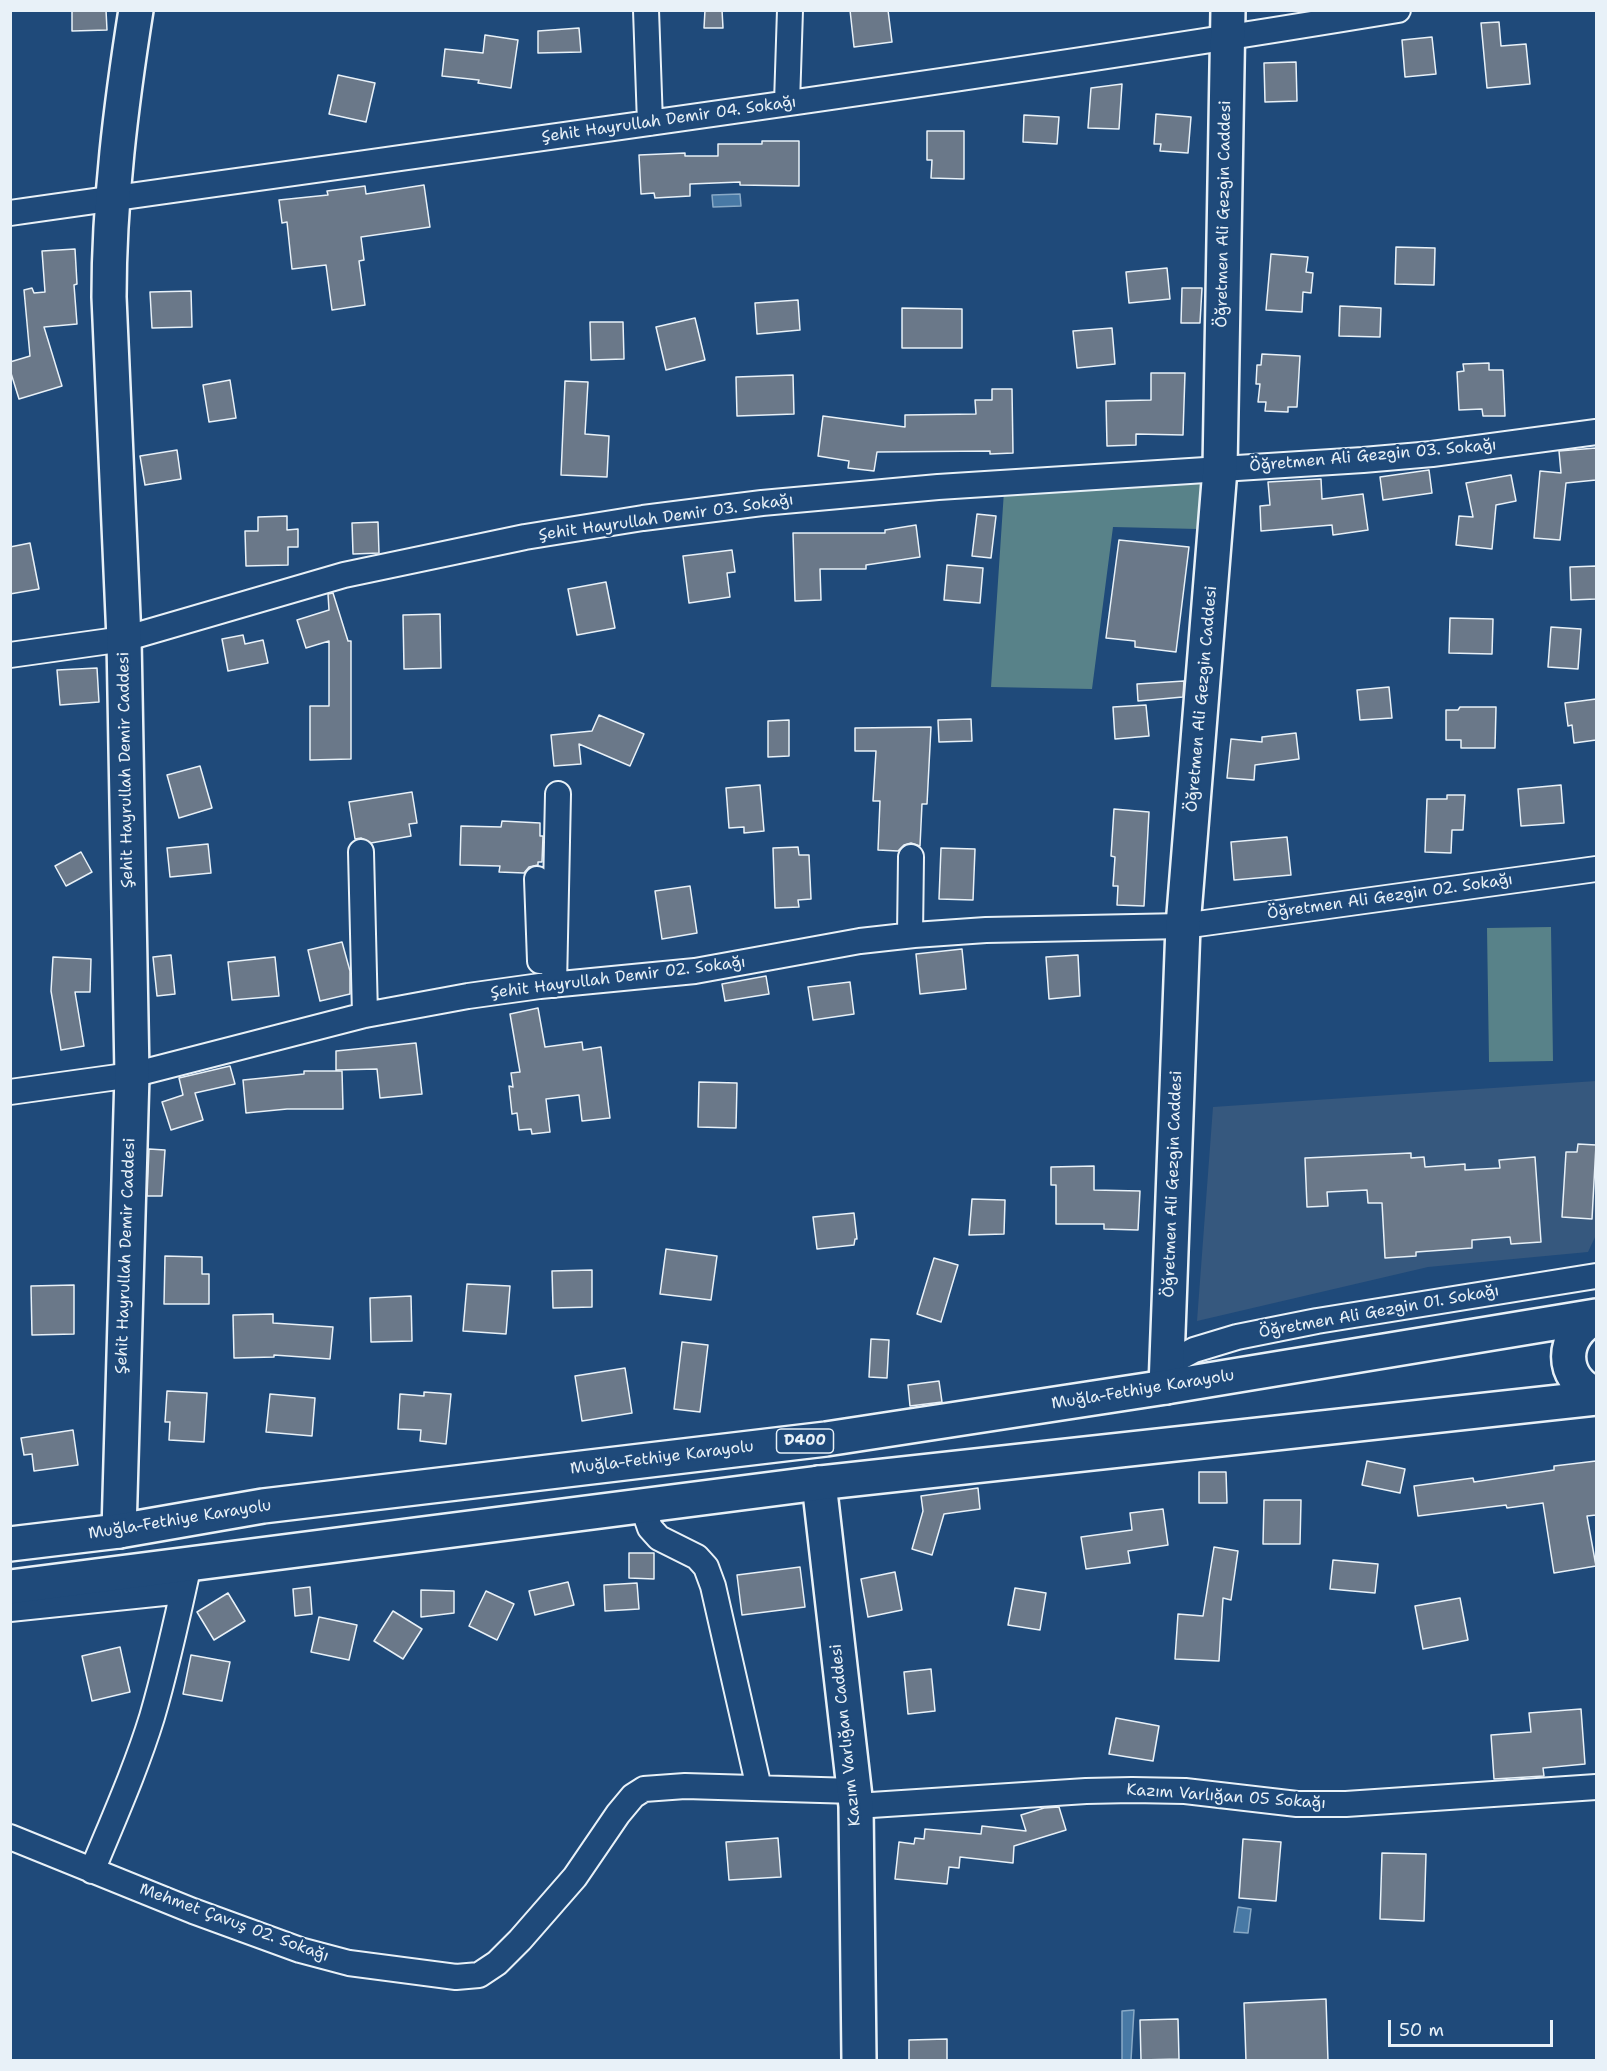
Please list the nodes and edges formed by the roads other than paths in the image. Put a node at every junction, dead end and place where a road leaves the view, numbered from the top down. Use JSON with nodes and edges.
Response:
{"nodes":[{"id":1,"x":136,"y":10,"type":"edge"},
{"id":2,"x":646,"y":10,"type":"edge"},
{"id":3,"x":790,"y":10,"type":"edge"},
{"id":4,"x":1398,"y":10,"type":"edge"},
{"id":5,"x":1227,"y":25,"type":"edge"},
{"id":6,"x":787,"y":103,"type":"junction"},
{"id":7,"x":650,"y":123,"type":"junction"},
{"id":8,"x":112,"y":199,"type":"junction"},
{"id":9,"x":10,"y":213,"type":"edge"},
{"id":10,"x":1596,"y":432,"type":"edge"},
{"id":11,"x":1220,"y":469,"type":"junction"},
{"id":12,"x":124,"y":639,"type":"junction"},
{"id":13,"x":10,"y":655,"type":"edge"},
{"id":14,"x":558,"y":794,"type":"dead end"},
{"id":15,"x":361,"y":852,"type":"dead end"},
{"id":16,"x":911,"y":857,"type":"dead end"},
{"id":17,"x":1596,"y":868,"type":"edge"},
{"id":18,"x":537,"y":879,"type":"dead end"},
{"id":19,"x":1183,"y":926,"type":"junction"},
{"id":20,"x":910,"y":935,"type":"junction"},
{"id":21,"x":547,"y":985,"type":"junction"},
{"id":22,"x":366,"y":1016,"type":"junction"},
{"id":23,"x":132,"y":1075,"type":"junction"},
{"id":24,"x":10,"y":1092,"type":"edge"},
{"id":25,"x":1596,"y":1276,"type":"edge"},
{"id":26,"x":1596,"y":1317,"type":"edge"},
{"id":27,"x":1166,"y":1376,"type":"junction"},
{"id":28,"x":1596,"y":1396,"type":"edge"},
{"id":29,"x":819,"y":1483,"type":"junction"},
{"id":30,"x":642,"y":1505,"type":"junction"},
{"id":31,"x":119,"y":1531,"type":"junction"},
{"id":32,"x":10,"y":1544,"type":"edge"},
{"id":33,"x":186,"y":1577,"type":"junction"},
{"id":34,"x":10,"y":1587,"type":"edge"},
{"id":35,"x":10,"y":1609,"type":"edge"},
{"id":36,"x":1596,"y":1787,"type":"edge"},
{"id":37,"x":759,"y":1788,"type":"junction"},
{"id":38,"x":633,"y":1796,"type":"joint"},
{"id":39,"x":855,"y":1798,"type":"junction"},
{"id":40,"x":10,"y":1838,"type":"edge"},
{"id":41,"x":92,"y":1871,"type":"junction"},
{"id":42,"x":860,"y":2061,"type":"edge"}],
"edges":[{"from":1,"to":8,"type":"main road","name":"Şehit Hayrullah Demir Caddesi"},
{"from":2,"to":7,"type":"street"},
{"from":3,"to":6,"type":"street"},
{"from":4,"to":5,"type":"street","name":"Şehit Hayrullah Demir 04. Sokağı"},
{"from":5,"to":6,"type":"street","name":"Şehit Hayrullah Demir 04. Sokağı"},
{"from":5,"to":11,"type":"main road","name":"Öğretmen Ali Gezgin Caddesi"},
{"from":6,"to":7,"type":"street","name":"Şehit Hayrullah Demir 04. Sokağı"},
{"from":7,"to":8,"type":"street","name":"Şehit Hayrullah Demir 04. Sokağı"},
{"from":8,"to":9,"type":"street","name":"Şehit Hayrullah Demir 04. Sokağı"},
{"from":8,"to":12,"type":"main road","name":"Şehit Hayrullah Demir Caddesi"},
{"from":10,"to":11,"type":"street","name":"Öğretmen Ali Gezgin 03. Sokağı"},
{"from":11,"to":12,"type":"street","name":"Şehit Hayrullah Demir 03. Sokağı"},
{"from":11,"to":19,"type":"main road","name":"Öğretmen Ali Gezgin Caddesi"},
{"from":12,"to":13,"type":"street","name":"Şehit Hayrullah Demir 03. Sokağı"},
{"from":12,"to":23,"type":"main road","name":"Şehit Hayrullah Demir Caddesi"},
{"from":14,"to":21,"type":"street"},
{"from":15,"to":22,"type":"street"},
{"from":16,"to":20,"type":"street"},
{"from":17,"to":19,"type":"street","name":"Öğretmen Ali Gezgin 02. Sokağı"},
{"from":18,"to":21,"type":"street"},
{"from":19,"to":20,"type":"street","name":"Şehit Hayrullah Demir 02. Sokağı"},
{"from":19,"to":27,"type":"main road","name":"Öğretmen Ali Gezgin Caddesi"},
{"from":20,"to":21,"type":"street","name":"Şehit Hayrullah Demir 02. Sokağı"},
{"from":21,"to":22,"type":"street","name":"Şehit Hayrullah Demir 02. Sokağı"},
{"from":22,"to":23,"type":"street","name":"Şehit Hayrullah Demir 02. Sokağı"},
{"from":23,"to":24,"type":"street","name":"Şehit Hayrullah Demir 02. Sokağı"},
{"from":23,"to":31,"type":"main road","name":"Şehit Hayrullah Demir Caddesi"},
{"from":25,"to":27,"type":"street","name":"Öğretmen Ali Gezgin 01. Sokağı"},
{"from":26,"to":27,"type":"main road","name":"Muğla-Fethiye Karayolu","number":"D400"},
{"from":26,"to":28,"type":"main road"},
{"from":27,"to":31,"type":"main road","name":"Muğla-Fethiye Karayolu","number":"D400"},
{"from":28,"to":29,"type":"main road"},
{"from":29,"to":30,"type":"main road"},
{"from":29,"to":39,"type":"main road","name":"Kazım Varlığan Caddesi"},
{"from":30,"to":33,"type":"main road"},
{"from":30,"to":37,"type":"street"},
{"from":31,"to":32,"type":"main road","name":"Muğla-Fethiye Karayolu","number":"D400"},
{"from":33,"to":34,"type":"main road"},
{"from":33,"to":35,"type":"street"},
{"from":33,"to":41,"type":"street"},
{"from":36,"to":39,"type":"street","name":"Kazım Varlığan 05 Sokağı"},
{"from":37,"to":38,"type":"street","name":"Kazım Varlığan 05 Sokağı"},
{"from":37,"to":39,"type":"street","name":"Kazım Varlığan 05 Sokağı"},
{"from":38,"to":41,"type":"street","name":"Mehmet Çavuş 02. Sokağı"},
{"from":39,"to":42,"type":"main road","name":"Kazım Varlığan Caddesi"},
{"from":40,"to":41,"type":"street","name":"Mehmet Çavuş 02. Sokağı"}]}
